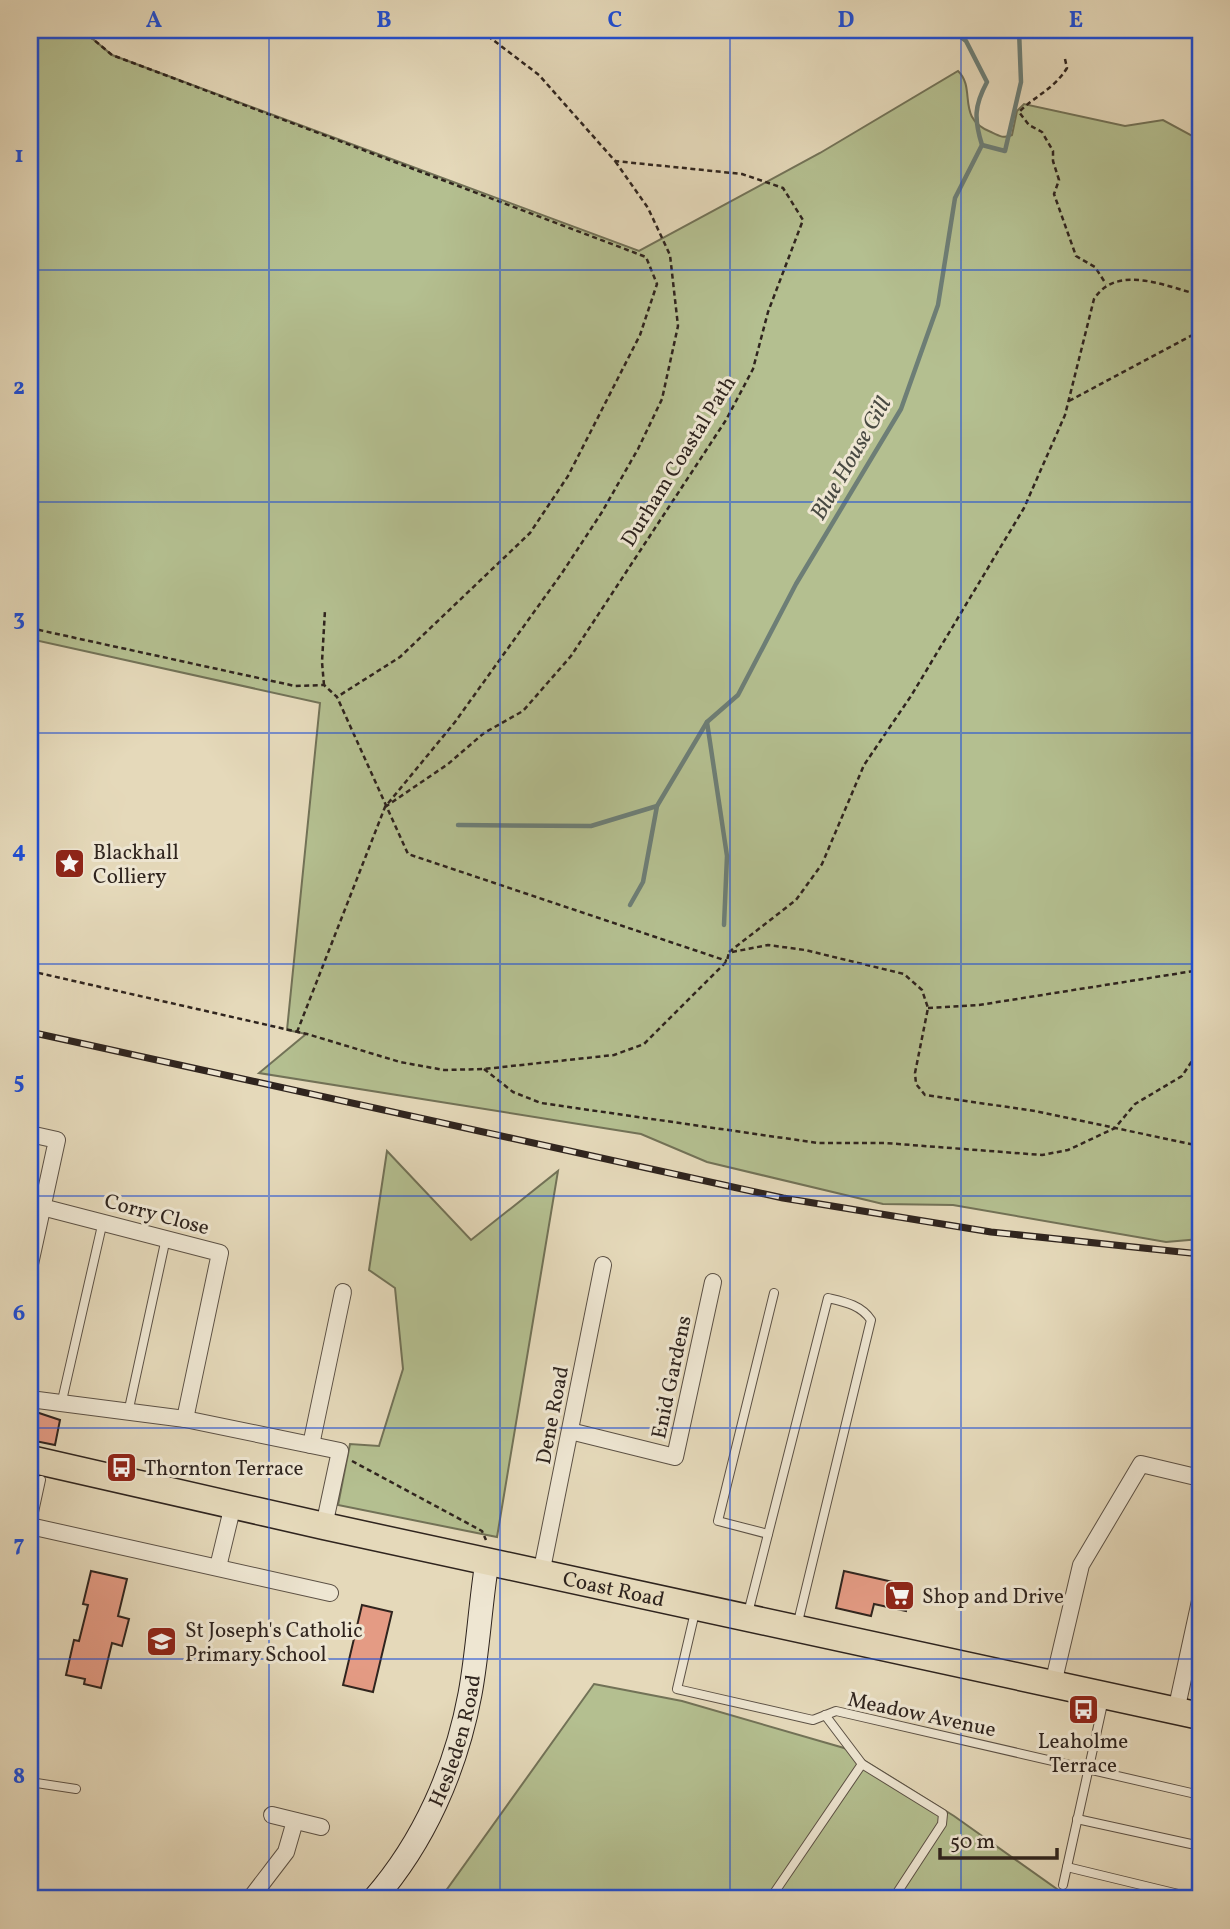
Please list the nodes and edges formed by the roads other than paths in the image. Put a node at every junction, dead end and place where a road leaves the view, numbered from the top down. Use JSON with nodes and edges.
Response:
{"nodes":[{"id":1,"x":30,"y":1134,"type":"edge"},
{"id":2,"x":36,"y":1206,"type":"edge"},
{"id":3,"x":103,"y":1221,"type":"junction"},
{"id":4,"x":166,"y":1238,"type":"junction"},
{"id":5,"x":30,"y":1264,"type":"edge"},
{"id":6,"x":603,"y":1265,"type":"dead end"},
{"id":7,"x":713,"y":1282,"type":"dead end"},
{"id":8,"x":343,"y":1292,"type":"dead end"},
{"id":9,"x":774,"y":1293,"type":"dead end"},
{"id":10,"x":30,"y":1399,"type":"edge"},
{"id":11,"x":61,"y":1405,"type":"junction"},
{"id":12,"x":128,"y":1413,"type":"junction"},
{"id":13,"x":184,"y":1419,"type":"junction"},
{"id":14,"x":570,"y":1431,"type":"junction"},
{"id":15,"x":311,"y":1445,"type":"junction"},
{"id":16,"x":35,"y":1469,"type":"edge"},
{"id":17,"x":1200,"y":1478,"type":"edge"},
{"id":18,"x":233,"y":1505,"type":"junction"},
{"id":19,"x":31,"y":1526,"type":"edge"},
{"id":20,"x":324,"y":1526,"type":"junction"},
{"id":21,"x":768,"y":1534,"type":"junction"},
{"id":22,"x":487,"y":1562,"type":"junction"},
{"id":23,"x":218,"y":1567,"type":"junction"},
{"id":24,"x":541,"y":1574,"type":"junction"},
{"id":25,"x":330,"y":1593,"type":"dead end"},
{"id":26,"x":1200,"y":1601,"type":"edge"},
{"id":27,"x":696,"y":1607,"type":"junction"},
{"id":28,"x":747,"y":1618,"type":"junction"},
{"id":29,"x":796,"y":1629,"type":"junction"},
{"id":30,"x":1053,"y":1684,"type":"junction"},
{"id":31,"x":1105,"y":1696,"type":"junction"},
{"id":32,"x":1188,"y":1714,"type":"edge"},
{"id":33,"x":825,"y":1715,"type":"junction"},
{"id":34,"x":862,"y":1764,"type":"junction"},
{"id":35,"x":1088,"y":1768,"type":"junction"},
{"id":36,"x":30,"y":1782,"type":"edge"},
{"id":37,"x":76,"y":1789,"type":"dead end"},
{"id":38,"x":1200,"y":1794,"type":"edge"},
{"id":39,"x":272,"y":1815,"type":"dead end"},
{"id":40,"x":1077,"y":1819,"type":"junction"},
{"id":41,"x":295,"y":1821,"type":"junction"},
{"id":42,"x":321,"y":1827,"type":"dead end"},
{"id":43,"x":1200,"y":1846,"type":"edge"},
{"id":44,"x":1067,"y":1867,"type":"junction"},
{"id":45,"x":1063,"y":1885,"type":"dead end"},
{"id":46,"x":250,"y":1899,"type":"edge"},
{"id":47,"x":374,"y":1899,"type":"edge"},
{"id":48,"x":770,"y":1899,"type":"edge"},
{"id":49,"x":893,"y":1899,"type":"edge"},
{"id":50,"x":1199,"y":1899,"type":"edge"}],
"edges":[{"from":1,"to":2,"type":"street"},
{"from":2,"to":3,"type":"street","name":"Corry Close"},
{"from":2,"to":5,"type":"street"},
{"from":3,"to":4,"type":"street","name":"Corry Close"},
{"from":3,"to":11,"type":"lane"},
{"from":4,"to":12,"type":"lane"},
{"from":4,"to":13,"type":"street","name":"Corry Close"},
{"from":6,"to":14,"type":"street","name":"Dene Road"},
{"from":7,"to":14,"type":"street","name":"Enid Gardens"},
{"from":8,"to":15,"type":"street"},
{"from":9,"to":21,"type":"lane"},
{"from":10,"to":11,"type":"street"},
{"from":11,"to":12,"type":"street"},
{"from":12,"to":13,"type":"street"},
{"from":13,"to":15,"type":"street"},
{"from":14,"to":24,"type":"street","name":"Dene Road"},
{"from":15,"to":20,"type":"street"},
{"from":16,"to":18,"type":"main road","name":"Coast Road"},
{"from":16,"to":19,"type":"lane"},
{"from":17,"to":30,"type":"street"},
{"from":18,"to":20,"type":"main road","name":"Coast Road"},
{"from":18,"to":23,"type":"street"},
{"from":19,"to":23,"type":"street"},
{"from":20,"to":22,"type":"main road","name":"Coast Road"},
{"from":21,"to":28,"type":"lane"},
{"from":21,"to":29,"type":"lane"},
{"from":22,"to":24,"type":"main road","name":"Coast Road"},
{"from":22,"to":47,"type":"main road","name":"Hesleden Road"},
{"from":23,"to":25,"type":"street"},
{"from":24,"to":27,"type":"main road","name":"Coast Road"},
{"from":26,"to":32,"type":"street"},
{"from":27,"to":28,"type":"main road","name":"Coast Road"},
{"from":27,"to":33,"type":"lane","name":"Meadow Avenue"},
{"from":28,"to":29,"type":"main road","name":"Coast Road"},
{"from":29,"to":30,"type":"main road","name":"Coast Road"},
{"from":30,"to":31,"type":"main road","name":"Coast Road"},
{"from":31,"to":32,"type":"main road","name":"Coast Road"},
{"from":31,"to":35,"type":"lane"},
{"from":33,"to":34,"type":"lane"},
{"from":33,"to":35,"type":"lane","name":"Meadow Avenue"},
{"from":34,"to":48,"type":"lane"},
{"from":34,"to":49,"type":"lane"},
{"from":35,"to":38,"type":"lane","name":"Meadow Avenue"},
{"from":35,"to":40,"type":"lane"},
{"from":36,"to":37,"type":"lane"},
{"from":39,"to":41,"type":"street"},
{"from":40,"to":43,"type":"lane"},
{"from":40,"to":44,"type":"lane"},
{"from":41,"to":42,"type":"street"},
{"from":41,"to":46,"type":"street"},
{"from":44,"to":45,"type":"lane"},
{"from":44,"to":50,"type":"lane"}]}
